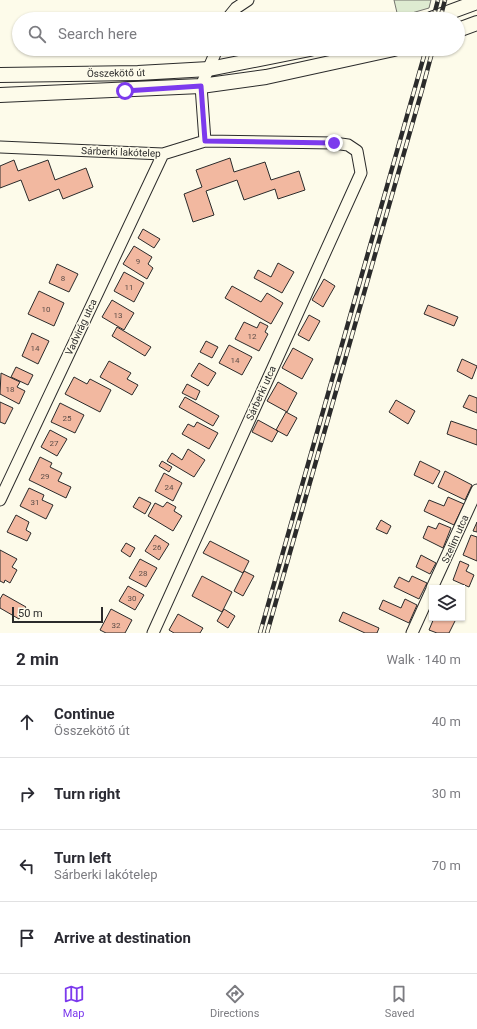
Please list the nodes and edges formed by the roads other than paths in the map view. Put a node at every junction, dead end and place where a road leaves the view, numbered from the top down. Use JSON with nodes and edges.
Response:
{"nodes":[{"id":1,"x":248,"y":0,"type":"edge"},
{"id":2,"x":477,"y":2,"type":"edge"},
{"id":3,"x":233,"y":12,"type":"edge"},
{"id":4,"x":450,"y":12,"type":"edge"},
{"id":5,"x":477,"y":23,"type":"edge"},
{"id":6,"x":465,"y":27,"type":"edge"},
{"id":7,"x":214,"y":56,"type":"edge"},
{"id":8,"x":275,"y":56,"type":"edge"},
{"id":9,"x":362,"y":56,"type":"edge"},
{"id":10,"x":209,"y":69,"type":"junction"},
{"id":11,"x":0,"y":75,"type":"edge"},
{"id":12,"x":201,"y":86,"type":"junction"},
{"id":13,"x":0,"y":95,"type":"edge"},
{"id":14,"x":205,"y":141,"type":"junction"},
{"id":15,"x":0,"y":148,"type":"edge"},
{"id":16,"x":357,"y":151,"type":"joint"},
{"id":17,"x":163,"y":154,"type":"junction"},
{"id":18,"x":477,"y":490,"type":"edge"},
{"id":19,"x":0,"y":500,"type":"edge"},
{"id":20,"x":433,"y":585,"type":"edge"},
{"id":21,"x":429,"y":595,"type":"edge"},
{"id":22,"x":153,"y":633,"type":"edge"},
{"id":23,"x":412,"y":633,"type":"edge"}],
"edges":[{"from":1,"to":3,"type":"street"},
{"from":2,"to":4,"type":"street"},
{"from":5,"to":6,"type":"street"},
{"from":7,"to":10,"type":"street"},
{"from":8,"to":10,"type":"street","name":"Összekötő út"},
{"from":9,"to":12,"type":"street","name":"Összekötő út"},
{"from":10,"to":11,"type":"street","name":"Összekötő út"},
{"from":10,"to":12,"type":"street"},
{"from":12,"to":13,"type":"street","name":"Összekötő út"},
{"from":12,"to":14,"type":"street"},
{"from":14,"to":16,"type":"street","name":"Sárberki lakótelep"},
{"from":14,"to":17,"type":"street","name":"Sárberki lakótelep"},
{"from":15,"to":17,"type":"street","name":"Sárberki lakótelep"},
{"from":16,"to":22,"type":"street","name":"Sárberki utca"},
{"from":17,"to":19,"type":"street","name":"Vadvirág utca"},
{"from":18,"to":20,"type":"street","name":"Szelim utca"},
{"from":21,"to":23,"type":"street","name":"Szelim utca"}]}
